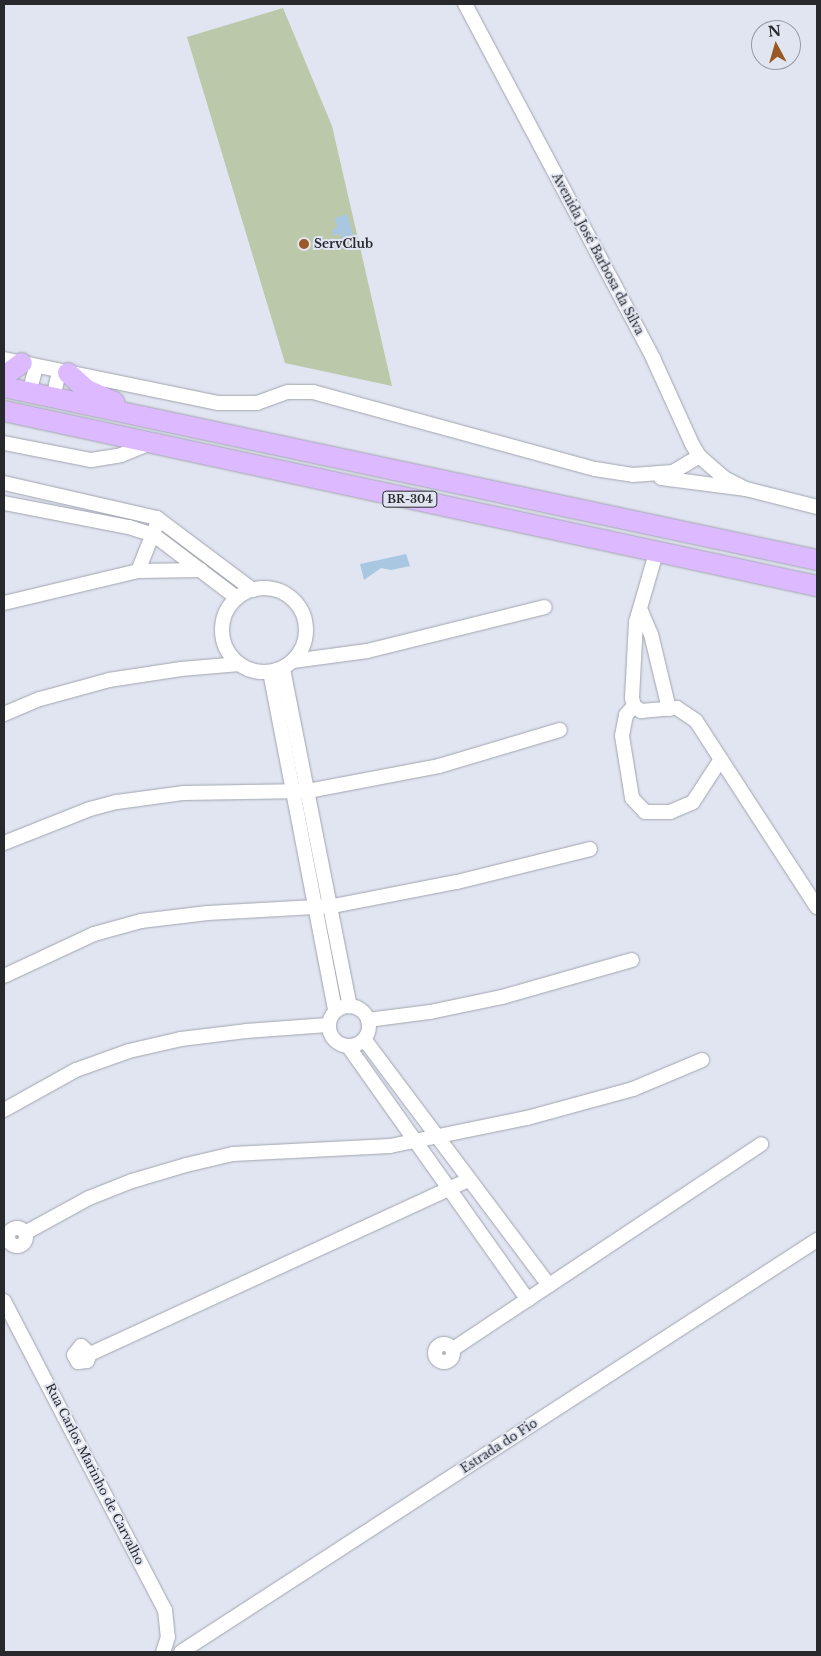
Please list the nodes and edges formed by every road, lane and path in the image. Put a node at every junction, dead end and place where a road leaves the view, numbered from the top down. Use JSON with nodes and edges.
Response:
{"nodes":[{"id":1,"x":465,"y":4,"type":"edge"},
{"id":2,"x":21,"y":363,"type":"edge"},
{"id":3,"x":64,"y":372,"type":"junction"},
{"id":4,"x":4,"y":376,"type":"edge"},
{"id":5,"x":4,"y":387,"type":"edge"},
{"id":6,"x":29,"y":393,"type":"junction"},
{"id":7,"x":53,"y":398,"type":"junction"},
{"id":8,"x":4,"y":411,"type":"edge"},
{"id":9,"x":134,"y":416,"type":"junction"},
{"id":10,"x":4,"y":443,"type":"edge"},
{"id":11,"x":152,"y":443,"type":"junction"},
{"id":12,"x":700,"y":456,"type":"junction"},
{"id":13,"x":646,"y":476,"type":"junction"},
{"id":14,"x":4,"y":482,"type":"edge"},
{"id":15,"x":746,"y":489,"type":"junction"},
{"id":16,"x":4,"y":503,"type":"edge"},
{"id":17,"x":817,"y":507,"type":"edge"},
{"id":18,"x":157,"y":518,"type":"junction"},
{"id":19,"x":154,"y":535,"type":"junction"},
{"id":20,"x":656,"y":553,"type":"junction"},
{"id":21,"x":817,"y":560,"type":"edge"},
{"id":22,"x":201,"y":570,"type":"junction"},
{"id":23,"x":138,"y":571,"type":"junction"},
{"id":24,"x":817,"y":586,"type":"edge"},
{"id":25,"x":252,"y":590,"type":"junction"},
{"id":26,"x":237,"y":598,"type":"junction"},
{"id":27,"x":4,"y":603,"type":"edge"},
{"id":28,"x":545,"y":607,"type":"dead end"},
{"id":29,"x":641,"y":611,"type":"junction"},
{"id":30,"x":240,"y":664,"type":"junction"},
{"id":31,"x":282,"y":667,"type":"junction"},
{"id":32,"x":634,"y":706,"type":"junction"},
{"id":33,"x":669,"y":708,"type":"junction"},
{"id":34,"x":4,"y":714,"type":"edge"},
{"id":35,"x":560,"y":730,"type":"dead end"},
{"id":36,"x":721,"y":759,"type":"junction"},
{"id":37,"x":294,"y":791,"type":"junction"},
{"id":38,"x":308,"y":791,"type":"junction"},
{"id":39,"x":4,"y":843,"type":"edge"},
{"id":40,"x":590,"y":849,"type":"dead end"},
{"id":41,"x":333,"y":906,"type":"junction"},
{"id":42,"x":817,"y":907,"type":"edge"},
{"id":43,"x":315,"y":908,"type":"junction"},
{"id":44,"x":632,"y":960,"type":"dead end"},
{"id":45,"x":4,"y":976,"type":"edge"},
{"id":46,"x":350,"y":1006,"type":"junction"},
{"id":47,"x":335,"y":1011,"type":"junction"},
{"id":48,"x":368,"y":1020,"type":"junction"},
{"id":49,"x":328,"y":1025,"type":"junction"},
{"id":50,"x":364,"y":1039,"type":"junction"},
{"id":51,"x":348,"y":1046,"type":"junction"},
{"id":52,"x":702,"y":1060,"type":"dead end"},
{"id":53,"x":4,"y":1110,"type":"edge"},
{"id":54,"x":436,"y":1137,"type":"junction"},
{"id":55,"x":416,"y":1141,"type":"junction"},
{"id":56,"x":761,"y":1144,"type":"dead end"},
{"id":57,"x":468,"y":1180,"type":"junction"},
{"id":58,"x":450,"y":1189,"type":"junction"},
{"id":59,"x":25,"y":1233,"type":"dead end"},
{"id":60,"x":817,"y":1240,"type":"edge"},
{"id":61,"x":549,"y":1285,"type":"junction"},
{"id":62,"x":4,"y":1300,"type":"edge"},
{"id":63,"x":528,"y":1300,"type":"junction"},
{"id":64,"x":453,"y":1349,"type":"dead end"},
{"id":65,"x":90,"y":1354,"type":"dead end"},
{"id":66,"x":163,"y":1652,"type":"edge"},
{"id":67,"x":181,"y":1652,"type":"edge"}],
"edges":[{"from":1,"to":12,"type":"street","name":"Avenida José Barbosa da Silva"},
{"from":2,"to":3,"type":"street"},
{"from":2,"to":4,"type":"highway"},
{"from":2,"to":6,"type":"street"},
{"from":3,"to":7,"type":"street"},
{"from":3,"to":9,"type":"highway"},
{"from":3,"to":13,"type":"street"},
{"from":5,"to":6,"type":"highway","number":"BR-304"},
{"from":6,"to":7,"type":"highway","number":"BR-304"},
{"from":7,"to":9,"type":"highway","number":"BR-304"},
{"from":8,"to":11,"type":"highway","number":"BR-304"},
{"from":9,"to":21,"type":"highway","number":"BR-304"},
{"from":10,"to":11,"type":"street"},
{"from":11,"to":20,"type":"highway","number":"BR-304"},
{"from":12,"to":13,"type":"street"},
{"from":12,"to":15,"type":"street","name":"Avenida José Barbosa da Silva"},
{"from":13,"to":15,"type":"street"},
{"from":14,"to":18,"type":"street"},
{"from":15,"to":17,"type":"street"},
{"from":16,"to":19,"type":"street"},
{"from":18,"to":19,"type":"street"},
{"from":18,"to":25,"type":"street"},
{"from":19,"to":22,"type":"street"},
{"from":19,"to":23,"type":"street"},
{"from":20,"to":24,"type":"highway","number":"BR-304"},
{"from":20,"to":29,"type":"street"},
{"from":22,"to":23,"type":"street"},
{"from":22,"to":26,"type":"street"},
{"from":23,"to":27,"type":"street"},
{"from":25,"to":26,"type":"street"},
{"from":25,"to":31,"type":"street"},
{"from":26,"to":30,"type":"street"},
{"from":28,"to":31,"type":"street"},
{"from":29,"to":32,"type":"street"},
{"from":29,"to":33,"type":"street"},
{"from":30,"to":31,"type":"street"},
{"from":30,"to":34,"type":"street"},
{"from":31,"to":37,"type":"street"},
{"from":31,"to":38,"type":"street"},
{"from":32,"to":33,"type":"street"},
{"from":32,"to":36,"type":"street"},
{"from":33,"to":36,"type":"street"},
{"from":35,"to":38,"type":"street"},
{"from":36,"to":42,"type":"street"},
{"from":37,"to":38,"type":"street"},
{"from":37,"to":39,"type":"street"},
{"from":37,"to":43,"type":"street"},
{"from":38,"to":41,"type":"street"},
{"from":40,"to":41,"type":"street"},
{"from":41,"to":43,"type":"street"},
{"from":41,"to":46,"type":"street"},
{"from":43,"to":45,"type":"street"},
{"from":43,"to":47,"type":"street"},
{"from":44,"to":48,"type":"street"},
{"from":46,"to":47,"type":"street"},
{"from":46,"to":48,"type":"street"},
{"from":47,"to":49,"type":"street"},
{"from":48,"to":50,"type":"street"},
{"from":49,"to":51,"type":"street"},
{"from":49,"to":53,"type":"street"},
{"from":50,"to":51,"type":"street"},
{"from":50,"to":54,"type":"street"},
{"from":51,"to":55,"type":"street"},
{"from":52,"to":54,"type":"street"},
{"from":54,"to":55,"type":"street"},
{"from":54,"to":57,"type":"street"},
{"from":55,"to":58,"type":"street"},
{"from":55,"to":59,"type":"street"},
{"from":56,"to":61,"type":"street"},
{"from":57,"to":58,"type":"street"},
{"from":57,"to":61,"type":"street"},
{"from":58,"to":63,"type":"street"},
{"from":58,"to":65,"type":"street"},
{"from":60,"to":67,"type":"street","name":"Estrada do Fio"},
{"from":61,"to":63,"type":"street"},
{"from":62,"to":66,"type":"street","name":"Rua Carlos Marinho de Carvalho"},
{"from":63,"to":64,"type":"street"}]}
